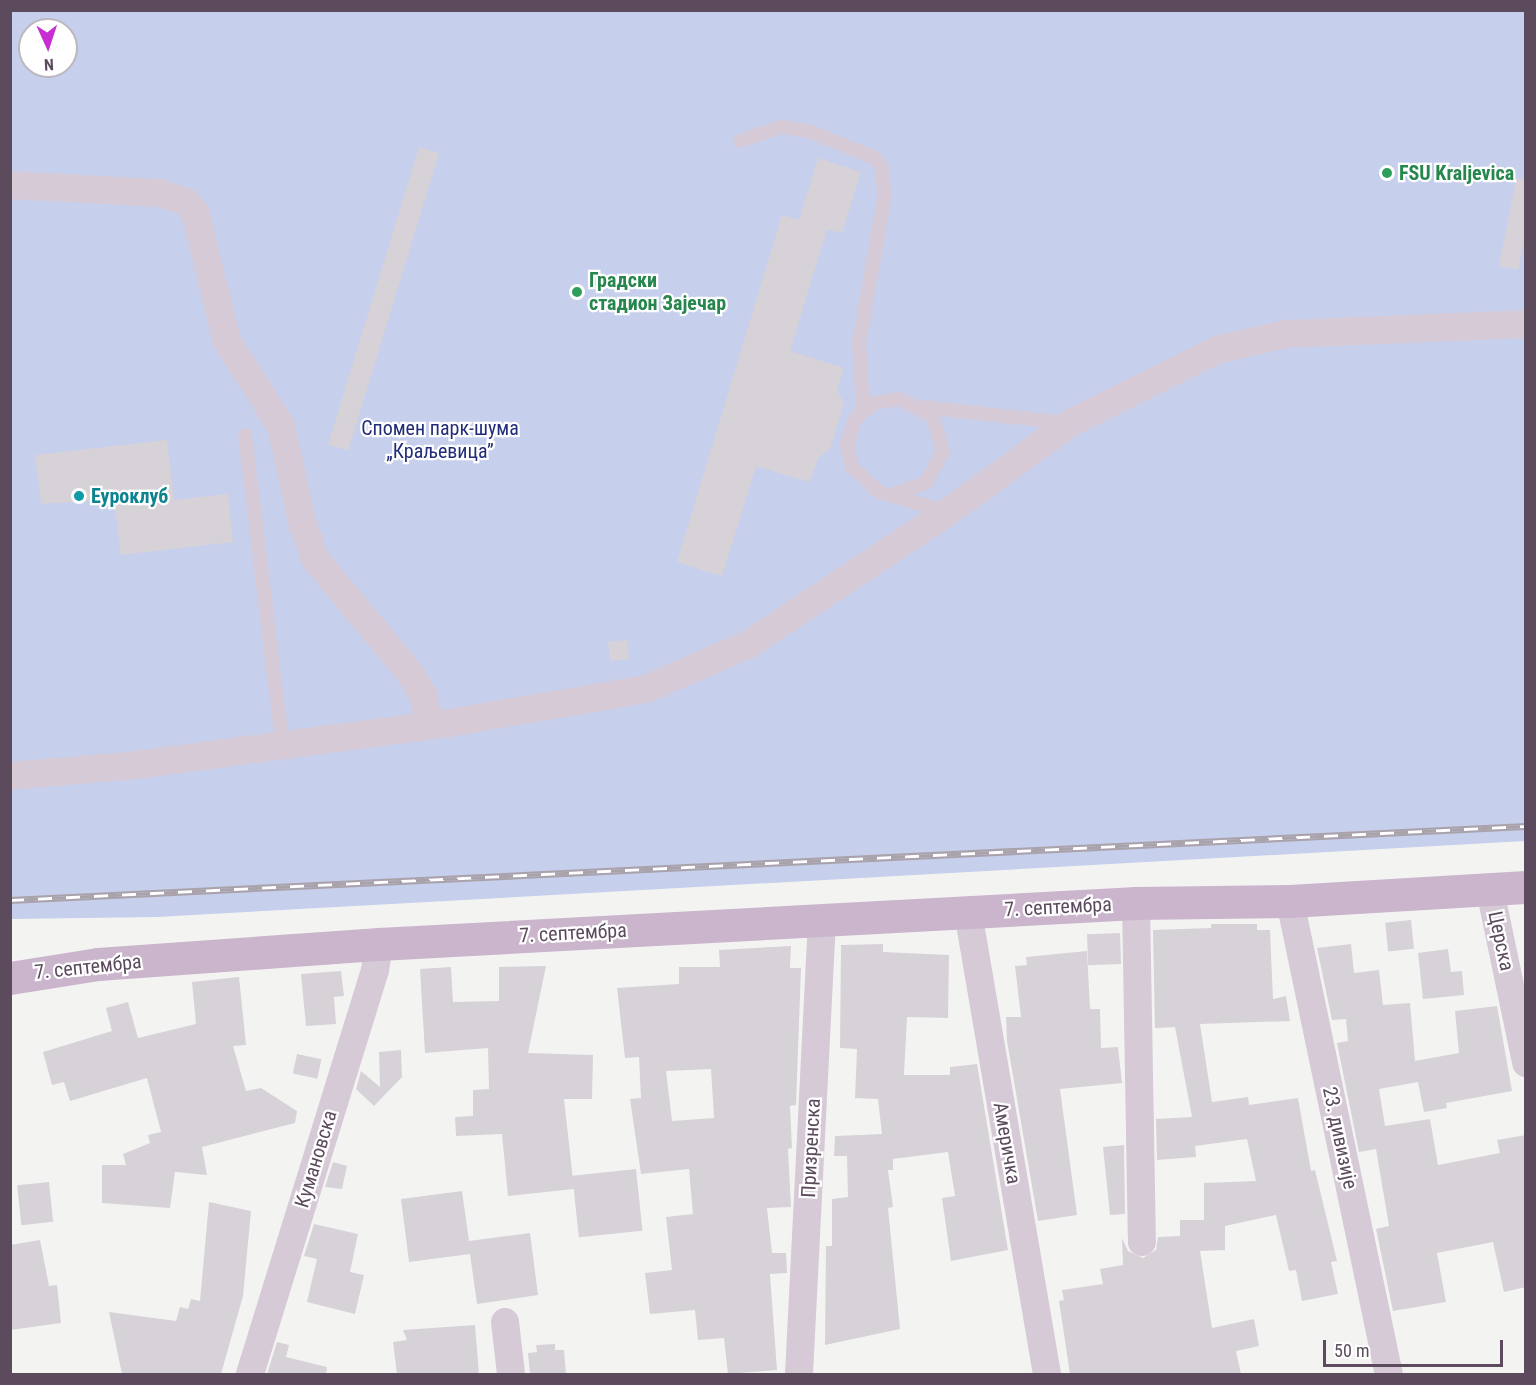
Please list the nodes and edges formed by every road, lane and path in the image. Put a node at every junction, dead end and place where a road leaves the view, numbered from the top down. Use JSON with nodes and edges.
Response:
{"nodes":[{"id":1,"x":740,"y":141,"type":"dead end"},
{"id":2,"x":10,"y":185,"type":"edge"},
{"id":3,"x":1526,"y":324,"type":"edge"},
{"id":4,"x":923,"y":407,"type":"junction"},
{"id":5,"x":863,"y":410,"type":"junction"},
{"id":6,"x":1070,"y":423,"type":"junction"},
{"id":7,"x":245,"y":435,"type":"dead end"},
{"id":8,"x":891,"y":495,"type":"junction"},
{"id":9,"x":948,"y":512,"type":"junction"},
{"id":10,"x":430,"y":724,"type":"junction"},
{"id":11,"x":282,"y":743,"type":"junction"},
{"id":12,"x":10,"y":776,"type":"edge"},
{"id":13,"x":1526,"y":887,"type":"edge"},
{"id":14,"x":1490,"y":890,"type":"junction"},
{"id":15,"x":1290,"y":901,"type":"junction"},
{"id":16,"x":1136,"y":903,"type":"junction"},
{"id":17,"x":968,"y":912,"type":"junction"},
{"id":18,"x":822,"y":921,"type":"junction"},
{"id":19,"x":379,"y":944,"type":"junction"},
{"id":20,"x":10,"y":978,"type":"edge"},
{"id":21,"x":1526,"y":1063,"type":"edge"},
{"id":22,"x":1142,"y":1242,"type":"dead end"},
{"id":23,"x":504,"y":1322,"type":"dead end"},
{"id":24,"x":250,"y":1374,"type":"edge"},
{"id":25,"x":511,"y":1374,"type":"edge"},
{"id":26,"x":800,"y":1374,"type":"edge"},
{"id":27,"x":1047,"y":1374,"type":"edge"},
{"id":28,"x":1389,"y":1374,"type":"edge"}],
"edges":[{"from":1,"to":5,"type":"lane"},
{"from":2,"to":10,"type":"street"},
{"from":3,"to":6,"type":"street"},
{"from":4,"to":5,"type":"lane"},
{"from":4,"to":6,"type":"lane"},
{"from":4,"to":8,"type":"lane"},
{"from":5,"to":8,"type":"lane"},
{"from":6,"to":9,"type":"street"},
{"from":7,"to":11,"type":"lane"},
{"from":8,"to":9,"type":"lane"},
{"from":9,"to":10,"type":"street"},
{"from":10,"to":11,"type":"street"},
{"from":11,"to":12,"type":"street"},
{"from":13,"to":14,"type":"main road","name":"7. септембра"},
{"from":14,"to":15,"type":"main road","name":"7. септембра"},
{"from":14,"to":21,"type":"street","name":"Церска"},
{"from":15,"to":16,"type":"main road","name":"7. септембра"},
{"from":15,"to":28,"type":"street","name":"23. дивизије"},
{"from":16,"to":17,"type":"main road","name":"7. септембра"},
{"from":16,"to":22,"type":"street","name":"7. септембра"},
{"from":17,"to":18,"type":"main road","name":"7. септембра"},
{"from":17,"to":27,"type":"street","name":"Америчка"},
{"from":18,"to":19,"type":"main road","name":"7. септембра"},
{"from":18,"to":26,"type":"street","name":"Призренска"},
{"from":19,"to":20,"type":"main road","name":"7. септембра"},
{"from":19,"to":24,"type":"street","name":"Кумановска"},
{"from":23,"to":25,"type":"street"}]}
